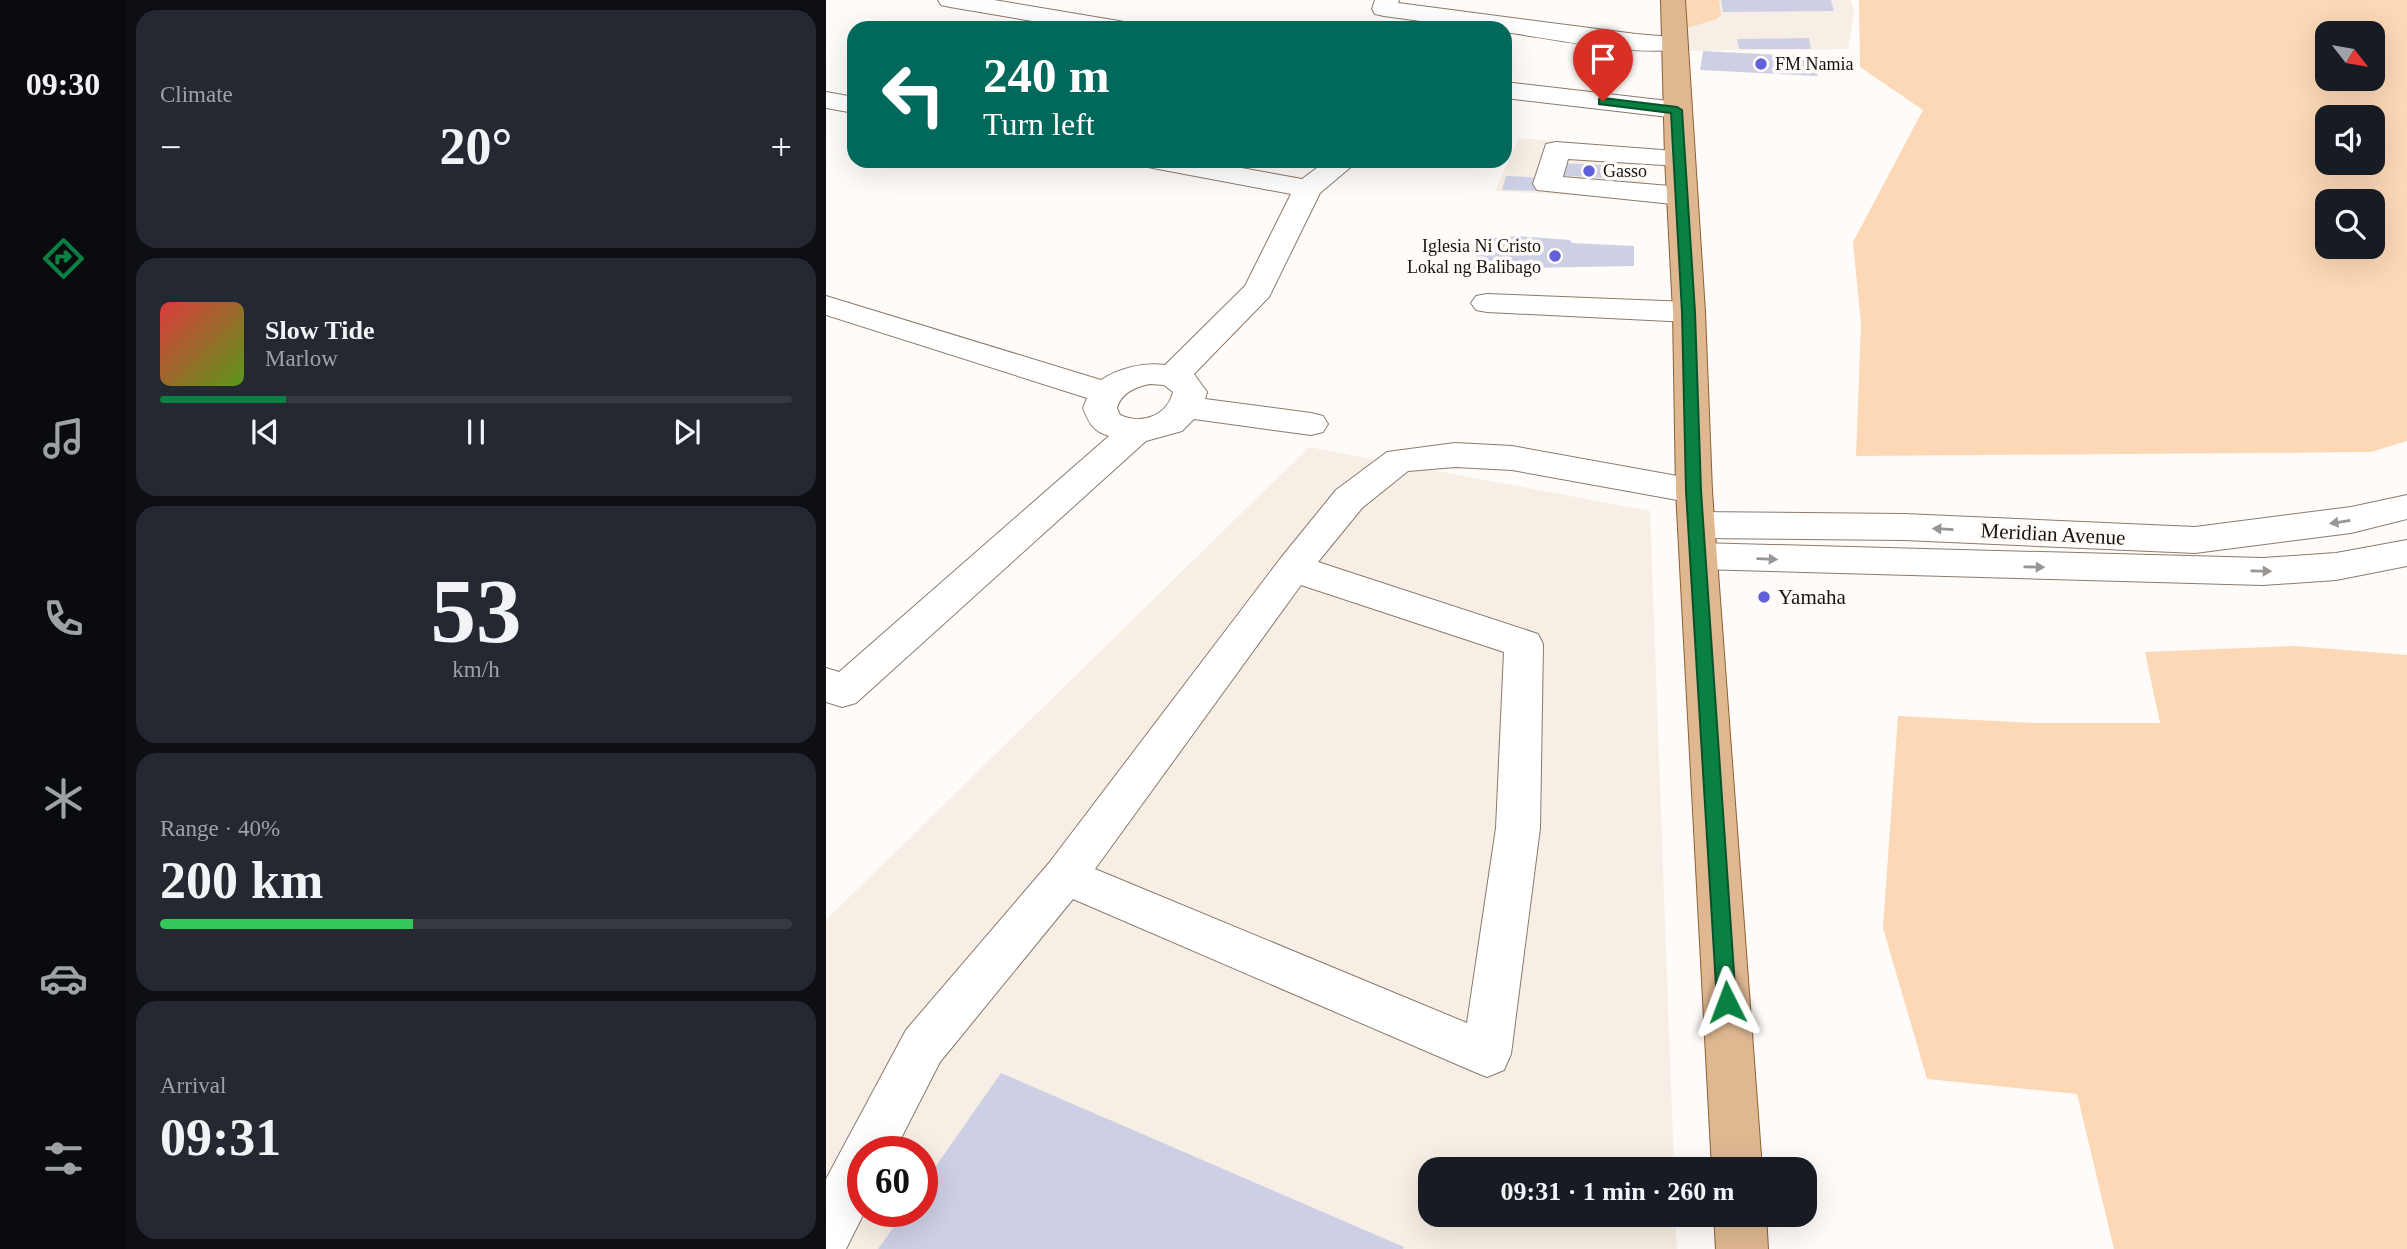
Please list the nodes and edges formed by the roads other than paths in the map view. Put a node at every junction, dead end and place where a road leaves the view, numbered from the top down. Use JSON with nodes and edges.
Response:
{"nodes":[{"id":1,"x":950,"y":0,"type":"edge"},
{"id":2,"x":1387,"y":0,"type":"edge"},
{"id":3,"x":1673,"y":0,"type":"edge"},
{"id":4,"x":1441,"y":8,"type":"edge"},
{"id":5,"x":1077,"y":21,"type":"edge"},
{"id":6,"x":1674,"y":43,"type":"junction"},
{"id":7,"x":1512,"y":91,"type":"edge"},
{"id":8,"x":826,"y":100,"type":"edge"},
{"id":9,"x":847,"y":104,"type":"edge"},
{"id":10,"x":1677,"y":110,"type":"junction"},
{"id":11,"x":1679,"y":158,"type":"junction"},
{"id":12,"x":1196,"y":168,"type":"edge"},
{"id":13,"x":1335,"y":168,"type":"edge"},
{"id":14,"x":1308,"y":189,"type":"junction"},
{"id":15,"x":1682,"y":196,"type":"junction"},
{"id":16,"x":1487,"y":303,"type":"dead end"},
{"id":17,"x":826,"y":305,"type":"edge"},
{"id":18,"x":1689,"y":312,"type":"junction"},
{"id":19,"x":1174,"y":376,"type":"junction"},
{"id":20,"x":1106,"y":393,"type":"junction"},
{"id":21,"x":1187,"y":407,"type":"junction"},
{"id":22,"x":1311,"y":424,"type":"dead end"},
{"id":23,"x":1136,"y":431,"type":"junction"},
{"id":24,"x":2407,"y":507,"type":"edge"},
{"id":25,"x":1696,"y":524,"type":"junction"},
{"id":26,"x":2407,"y":553,"type":"edge"},
{"id":27,"x":1293,"y":568,"type":"junction"},
{"id":28,"x":826,"y":683,"type":"edge"},
{"id":29,"x":1065,"y":876,"type":"junction"},
{"id":30,"x":875,"y":1136,"type":"edge"},
{"id":31,"x":1736,"y":1157,"type":"edge"},
{"id":32,"x":847,"y":1192,"type":"edge"},
{"id":33,"x":1741,"y":1227,"type":"edge"},
{"id":34,"x":826,"y":1234,"type":"edge"},
{"id":35,"x":1742,"y":1249,"type":"edge"}],
"edges":[{"from":1,"to":5,"type":"street"},
{"from":2,"to":4,"type":"street"},
{"from":3,"to":6,"type":"main road"},
{"from":4,"to":6,"type":"street"},
{"from":6,"to":10,"type":"main road"},
{"from":7,"to":10,"type":"street"},
{"from":8,"to":9,"type":"street"},
{"from":10,"to":11,"type":"main road"},
{"from":11,"to":15,"type":"main road"},
{"from":11,"to":15,"type":"street"},
{"from":12,"to":14,"type":"street"},
{"from":13,"to":14,"type":"street"},
{"from":14,"to":19,"type":"street"},
{"from":15,"to":18,"type":"main road"},
{"from":16,"to":18,"type":"street"},
{"from":17,"to":20,"type":"street"},
{"from":18,"to":25,"type":"main road"},
{"from":19,"to":20,"type":"street"},
{"from":19,"to":21,"type":"street"},
{"from":20,"to":23,"type":"street"},
{"from":21,"to":22,"type":"street"},
{"from":21,"to":23,"type":"street"},
{"from":23,"to":28,"type":"street"},
{"from":24,"to":25,"type":"street","name":"Meridian Avenue","one_way":true},
{"from":25,"to":26,"type":"street","name":"Meridian Avenue","one_way":true},
{"from":25,"to":27,"type":"street"},
{"from":25,"to":31,"type":"main road"},
{"from":27,"to":29,"type":"street"},
{"from":27,"to":29,"type":"street"},
{"from":29,"to":30,"type":"street"},
{"from":32,"to":34,"type":"street"},
{"from":33,"to":35,"type":"main road"}]}
